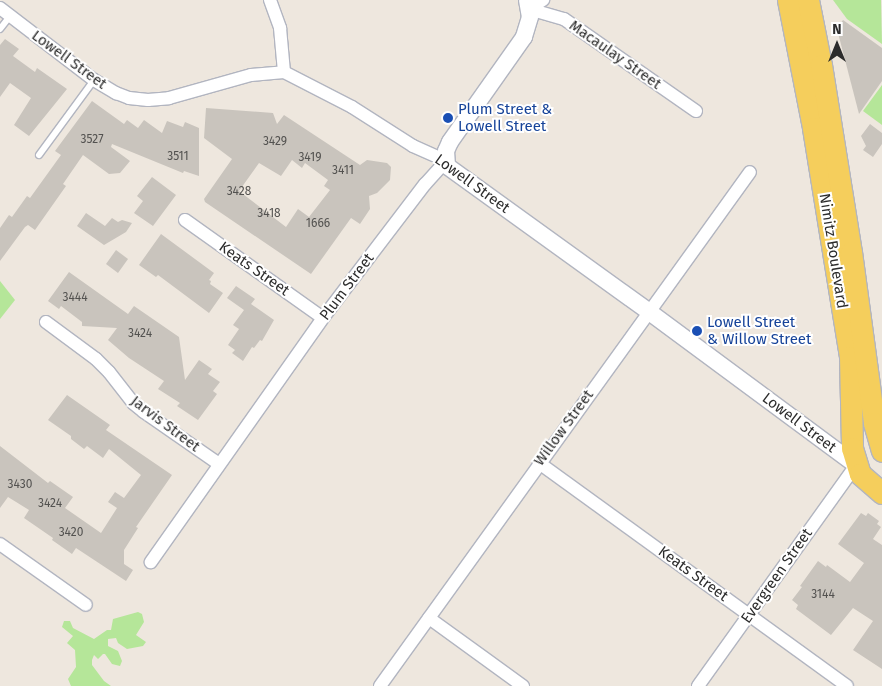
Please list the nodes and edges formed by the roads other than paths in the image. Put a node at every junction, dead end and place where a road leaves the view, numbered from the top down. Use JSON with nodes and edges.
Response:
{"nodes":[{"id":1,"x":270,"y":0,"type":"edge"},
{"id":2,"x":788,"y":0,"type":"edge"},
{"id":3,"x":808,"y":0,"type":"edge"},
{"id":4,"x":533,"y":3,"type":"edge"},
{"id":5,"x":5,"y":12,"type":"edge"},
{"id":6,"x":0,"y":29,"type":"edge"},
{"id":7,"x":284,"y":72,"type":"junction"},
{"id":8,"x":94,"y":80,"type":"junction"},
{"id":9,"x":696,"y":112,"type":"dead end"},
{"id":10,"x":39,"y":155,"type":"dead end"},
{"id":11,"x":446,"y":161,"type":"junction"},
{"id":12,"x":750,"y":172,"type":"dead end"},
{"id":13,"x":185,"y":220,"type":"dead end"},
{"id":14,"x":648,"y":311,"type":"junction"},
{"id":15,"x":323,"y":318,"type":"junction"},
{"id":16,"x":46,"y":322,"type":"dead end"},
{"id":17,"x":882,"y":452,"type":"edge"},
{"id":18,"x":539,"y":463,"type":"junction"},
{"id":19,"x":219,"y":464,"type":"junction"},
{"id":20,"x":856,"y":465,"type":"junction"},
{"id":21,"x":882,"y":478,"type":"edge"},
{"id":22,"x":882,"y":493,"type":"edge"},
{"id":23,"x":0,"y":544,"type":"edge"},
{"id":24,"x":151,"y":562,"type":"dead end"},
{"id":25,"x":86,"y":605,"type":"dead end"},
{"id":26,"x":750,"y":616,"type":"junction"},
{"id":27,"x":428,"y":618,"type":"junction"},
{"id":28,"x":380,"y":686,"type":"edge"},
{"id":29,"x":523,"y":686,"type":"edge"},
{"id":30,"x":698,"y":686,"type":"edge"},
{"id":31,"x":847,"y":686,"type":"edge"}],
"edges":[{"from":1,"to":7,"type":"street"},
{"from":2,"to":20,"type":"main road","name":"Nimitz Boulevard"},
{"from":3,"to":17,"type":"main road","name":"Nimitz Boulevard"},
{"from":4,"to":9,"type":"street","name":"Macaulay Street"},
{"from":4,"to":11,"type":"street","name":"Plum Street"},
{"from":5,"to":6,"type":"lane"},
{"from":5,"to":8,"type":"street","name":"Lowell Street"},
{"from":7,"to":8,"type":"street","name":"Lowell Street"},
{"from":7,"to":11,"type":"street","name":"Lowell Street"},
{"from":8,"to":10,"type":"lane"},
{"from":11,"to":14,"type":"street","name":"Lowell Street"},
{"from":11,"to":15,"type":"street","name":"Plum Street"},
{"from":12,"to":14,"type":"street","name":"Willow Street"},
{"from":13,"to":15,"type":"street","name":"Keats Street"},
{"from":14,"to":18,"type":"street","name":"Willow Street"},
{"from":14,"to":20,"type":"street","name":"Lowell Street"},
{"from":15,"to":19,"type":"street","name":"Plum Street"},
{"from":16,"to":19,"type":"street","name":"Jarvis Street"},
{"from":18,"to":26,"type":"street","name":"Keats Street"},
{"from":18,"to":27,"type":"street","name":"Willow Street"},
{"from":19,"to":24,"type":"street","name":"Plum Street"},
{"from":20,"to":21,"type":"main road"},
{"from":20,"to":22,"type":"main road","name":"Nimitz Boulevard"},
{"from":20,"to":26,"type":"street","name":"Evergreen Street"},
{"from":23,"to":25,"type":"street"},
{"from":26,"to":30,"type":"street","name":"Evergreen Street"},
{"from":26,"to":31,"type":"street","name":"Keats Street"},
{"from":27,"to":28,"type":"street","name":"Willow Street"},
{"from":27,"to":29,"type":"street"}]}
